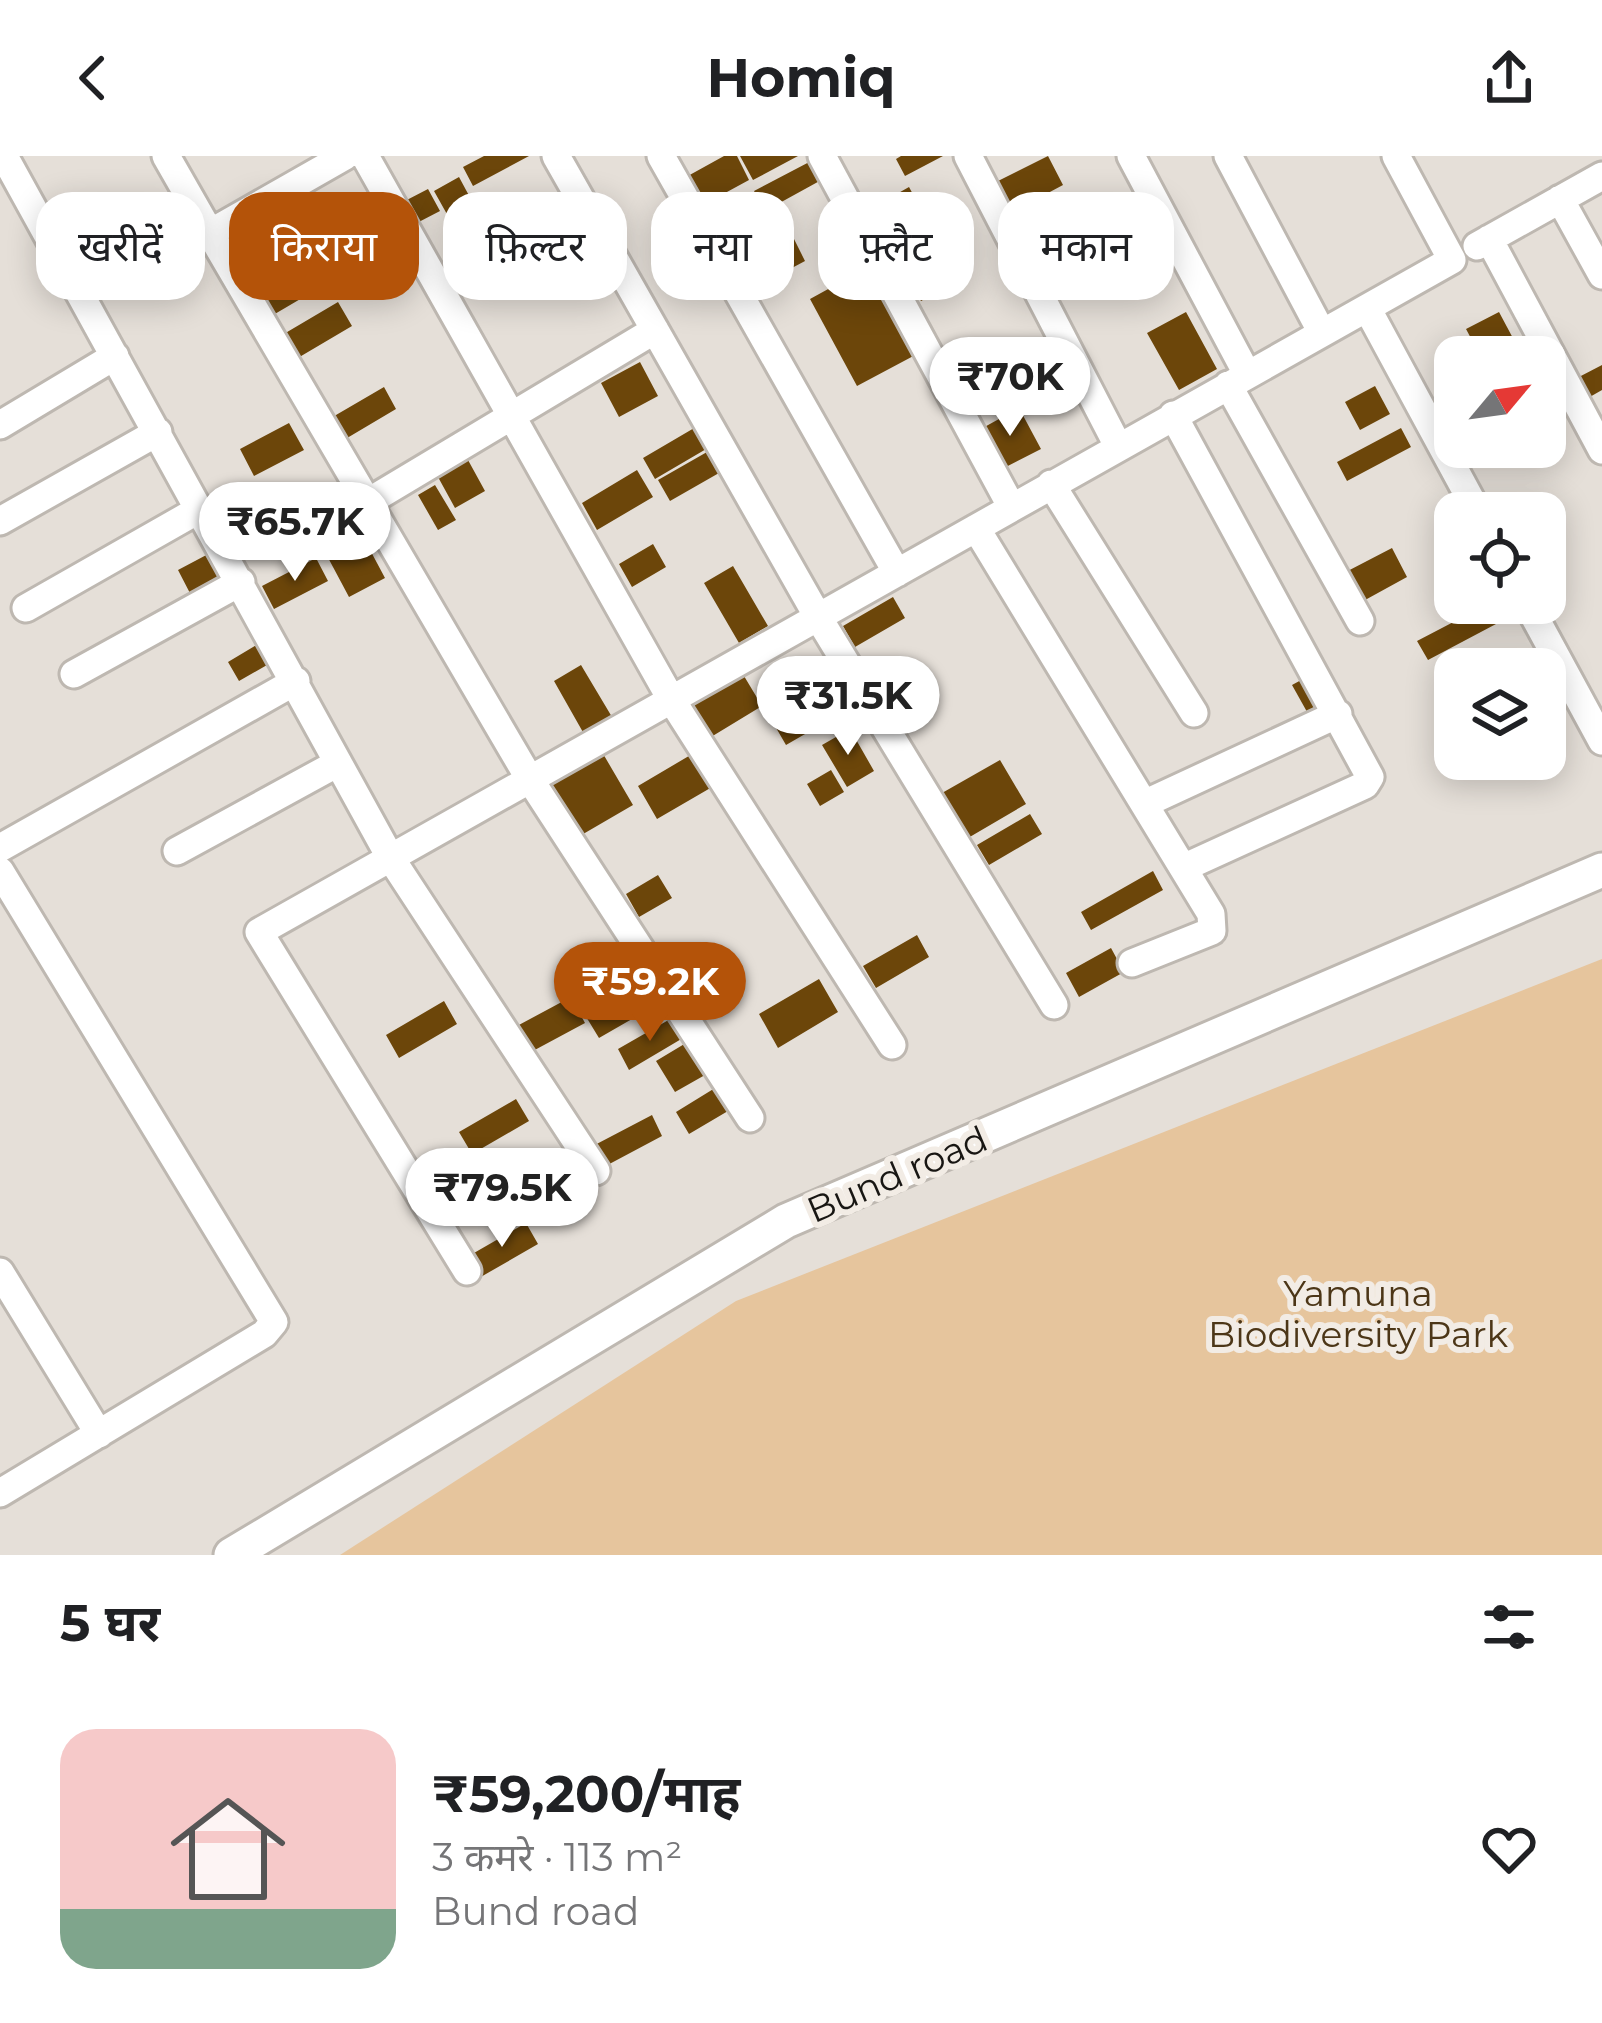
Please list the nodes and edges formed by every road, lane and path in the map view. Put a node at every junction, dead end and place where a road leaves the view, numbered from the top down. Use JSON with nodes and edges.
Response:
{"nodes":[{"id":1,"x":4,"y":156,"type":"edge"},
{"id":2,"x":166,"y":156,"type":"edge"},
{"id":3,"x":344,"y":156,"type":"edge"},
{"id":4,"x":365,"y":156,"type":"edge"},
{"id":5,"x":556,"y":156,"type":"edge"},
{"id":6,"x":661,"y":156,"type":"edge"},
{"id":7,"x":822,"y":156,"type":"edge"},
{"id":8,"x":968,"y":156,"type":"edge"},
{"id":9,"x":1131,"y":156,"type":"edge"},
{"id":10,"x":1228,"y":156,"type":"edge"},
{"id":11,"x":1396,"y":156,"type":"edge"},
{"id":12,"x":1592,"y":171,"type":"edge"},
{"id":13,"x":10,"y":192,"type":"edge"},
{"id":14,"x":1560,"y":200,"type":"junction"},
{"id":15,"x":210,"y":232,"type":"junction"},
{"id":16,"x":1489,"y":239,"type":"junction"},
{"id":17,"x":1452,"y":260,"type":"junction"},
{"id":18,"x":1602,"y":275,"type":"edge"},
{"id":19,"x":1367,"y":308,"type":"junction"},
{"id":20,"x":655,"y":330,"type":"junction"},
{"id":21,"x":1322,"y":333,"type":"junction"},
{"id":22,"x":116,"y":356,"type":"junction"},
{"id":23,"x":1237,"y":380,"type":"junction"},
{"id":24,"x":513,"y":415,"type":"junction"},
{"id":25,"x":1173,"y":416,"type":"junction"},
{"id":26,"x":0,"y":424,"type":"edge"},
{"id":27,"x":158,"y":432,"type":"junction"},
{"id":28,"x":1118,"y":446,"type":"junction"},
{"id":29,"x":1602,"y":450,"type":"edge"},
{"id":30,"x":1051,"y":484,"type":"junction"},
{"id":31,"x":1467,"y":492,"type":"edge"},
{"id":32,"x":368,"y":502,"type":"junction"},
{"id":33,"x":1011,"y":506,"type":"junction"},
{"id":34,"x":200,"y":509,"type":"junction"},
{"id":35,"x":0,"y":521,"type":"edge"},
{"id":36,"x":976,"y":528,"type":"junction"},
{"id":37,"x":897,"y":573,"type":"junction"},
{"id":38,"x":241,"y":582,"type":"junction"},
{"id":39,"x":26,"y":608,"type":"dead end"},
{"id":40,"x":818,"y":617,"type":"junction"},
{"id":41,"x":1360,"y":621,"type":"dead end"},
{"id":42,"x":1538,"y":624,"type":"edge"},
{"id":43,"x":74,"y":674,"type":"dead end"},
{"id":44,"x":296,"y":681,"type":"junction"},
{"id":45,"x":671,"y":699,"type":"junction"},
{"id":46,"x":1194,"y":712,"type":"dead end"},
{"id":47,"x":1338,"y":714,"type":"junction"},
{"id":48,"x":1602,"y":741,"type":"edge"},
{"id":49,"x":338,"y":764,"type":"junction"},
{"id":50,"x":530,"y":778,"type":"junction"},
{"id":51,"x":1144,"y":804,"type":"junction"},
{"id":52,"x":0,"y":848,"type":"edge"},
{"id":53,"x":177,"y":851,"type":"dead end"},
{"id":54,"x":390,"y":857,"type":"junction"},
{"id":55,"x":1183,"y":868,"type":"junction"},
{"id":56,"x":1602,"y":870,"type":"edge"},
{"id":57,"x":0,"y":871,"type":"edge"},
{"id":58,"x":1132,"y":963,"type":"dead end"},
{"id":59,"x":1054,"y":1005,"type":"dead end"},
{"id":60,"x":892,"y":1045,"type":"dead end"},
{"id":61,"x":750,"y":1118,"type":"dead end"},
{"id":62,"x":596,"y":1171,"type":"dead end"},
{"id":63,"x":467,"y":1271,"type":"dead end"},
{"id":64,"x":0,"y":1272,"type":"edge"},
{"id":65,"x":99,"y":1434,"type":"junction"},
{"id":66,"x":0,"y":1493,"type":"edge"},
{"id":67,"x":231,"y":1555,"type":"edge"}],
"edges":[{"from":1,"to":13,"type":"street"},
{"from":2,"to":15,"type":"street"},
{"from":3,"to":15,"type":"street"},
{"from":4,"to":24,"type":"street"},
{"from":5,"to":20,"type":"street"},
{"from":6,"to":37,"type":"street"},
{"from":7,"to":33,"type":"street"},
{"from":8,"to":28,"type":"street"},
{"from":9,"to":23,"type":"street"},
{"from":10,"to":21,"type":"street"},
{"from":11,"to":17,"type":"street"},
{"from":12,"to":14,"type":"street"},
{"from":13,"to":22,"type":"street"},
{"from":14,"to":16,"type":"street"},
{"from":14,"to":18,"type":"street"},
{"from":15,"to":32,"type":"street"},
{"from":16,"to":17,"type":"street"},
{"from":16,"to":29,"type":"street"},
{"from":17,"to":19,"type":"street"},
{"from":19,"to":21,"type":"street"},
{"from":19,"to":31,"type":"street"},
{"from":20,"to":24,"type":"street"},
{"from":20,"to":40,"type":"street"},
{"from":21,"to":23,"type":"street"},
{"from":22,"to":26,"type":"street"},
{"from":22,"to":27,"type":"street"},
{"from":23,"to":25,"type":"street"},
{"from":23,"to":41,"type":"street"},
{"from":24,"to":32,"type":"street"},
{"from":24,"to":45,"type":"street"},
{"from":25,"to":28,"type":"street"},
{"from":25,"to":47,"type":"street"},
{"from":27,"to":34,"type":"street"},
{"from":27,"to":35,"type":"street"},
{"from":28,"to":30,"type":"street"},
{"from":30,"to":33,"type":"street"},
{"from":30,"to":46,"type":"street"},
{"from":32,"to":50,"type":"street"},
{"from":33,"to":36,"type":"street"},
{"from":34,"to":38,"type":"street"},
{"from":34,"to":39,"type":"street"},
{"from":36,"to":37,"type":"street"},
{"from":36,"to":51,"type":"street"},
{"from":37,"to":40,"type":"street"},
{"from":38,"to":43,"type":"street"},
{"from":38,"to":44,"type":"street"},
{"from":40,"to":45,"type":"street"},
{"from":40,"to":59,"type":"street"},
{"from":42,"to":48,"type":"street"},
{"from":44,"to":49,"type":"street"},
{"from":44,"to":52,"type":"street"},
{"from":45,"to":50,"type":"street"},
{"from":45,"to":60,"type":"street"},
{"from":47,"to":51,"type":"street"},
{"from":47,"to":55,"type":"street"},
{"from":49,"to":53,"type":"street"},
{"from":49,"to":54,"type":"street"},
{"from":50,"to":54,"type":"street"},
{"from":50,"to":61,"type":"street"},
{"from":51,"to":55,"type":"street"},
{"from":54,"to":62,"type":"street"},
{"from":54,"to":63,"type":"street"},
{"from":55,"to":58,"type":"street"},
{"from":56,"to":67,"type":"street","name":"Bund road"},
{"from":57,"to":65,"type":"street"},
{"from":64,"to":65,"type":"street"},
{"from":65,"to":66,"type":"street"}]}
